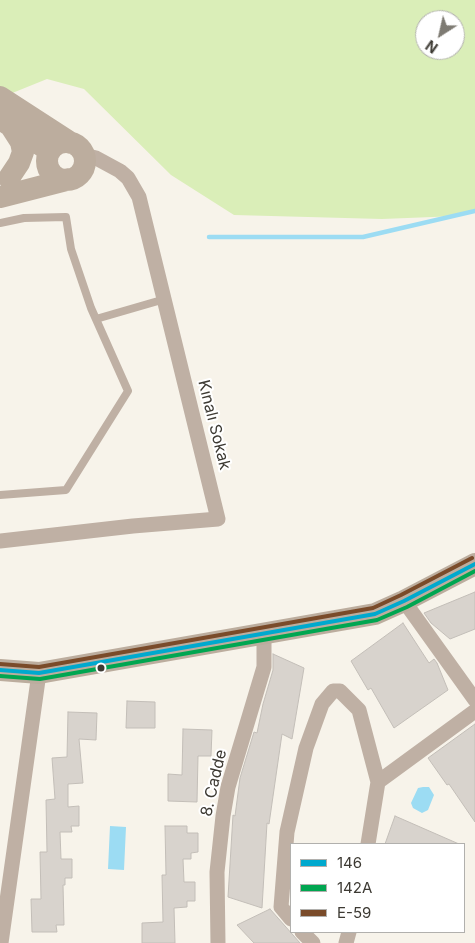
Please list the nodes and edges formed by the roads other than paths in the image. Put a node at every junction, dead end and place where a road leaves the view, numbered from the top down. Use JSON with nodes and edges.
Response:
{"nodes":[{"id":1,"x":0,"y":97,"type":"edge"},
{"id":2,"x":6,"y":123,"type":"edge"},
{"id":3,"x":77,"y":149,"type":"junction"},
{"id":4,"x":48,"y":157,"type":"junction"},
{"id":5,"x":70,"y":179,"type":"junction"},
{"id":6,"x":3,"y":185,"type":"edge"},
{"id":7,"x":0,"y":223,"type":"edge"},
{"id":8,"x":165,"y":299,"type":"junction"},
{"id":9,"x":96,"y":319,"type":"junction"},
{"id":10,"x":0,"y":495,"type":"edge"},
{"id":11,"x":0,"y":541,"type":"edge"},
{"id":12,"x":475,"y":564,"type":"edge"},
{"id":13,"x":404,"y":601,"type":"junction"},
{"id":14,"x":264,"y":634,"type":"junction"},
{"id":15,"x":0,"y":670,"type":"edge"},
{"id":16,"x":39,"y":673,"type":"junction"},
{"id":17,"x":475,"y":700,"type":"edge"},
{"id":18,"x":475,"y":711,"type":"edge"},
{"id":19,"x":378,"y":782,"type":"junction"},
{"id":20,"x":368,"y":843,"type":"edge"},
{"id":21,"x":290,"y":918,"type":"edge"},
{"id":22,"x":303,"y":933,"type":"edge"},
{"id":23,"x":1,"y":943,"type":"edge"},
{"id":24,"x":218,"y":943,"type":"edge"},
{"id":25,"x":313,"y":943,"type":"edge"}],
"edges":[{"from":1,"to":3,"type":"street"},
{"from":2,"to":4,"type":"street"},
{"from":2,"to":6,"type":"street"},
{"from":3,"to":4,"type":"street"},
{"from":3,"to":5,"type":"street"},
{"from":3,"to":8,"type":"street","name":"Kınalı Sokak"},
{"from":4,"to":5,"type":"street"},
{"from":4,"to":6,"type":"street"},
{"from":5,"to":6,"type":"street"},
{"from":7,"to":9,"type":"lane"},
{"from":8,"to":9,"type":"lane"},
{"from":8,"to":11,"type":"street","name":"Kınalı Sokak"},
{"from":9,"to":10,"type":"lane"},
{"from":12,"to":13,"type":"street"},
{"from":13,"to":14,"type":"street"},
{"from":13,"to":17,"type":"street"},
{"from":14,"to":16,"type":"street"},
{"from":14,"to":24,"type":"street","name":"8. Cadde"},
{"from":15,"to":16,"type":"street"},
{"from":16,"to":23,"type":"street"},
{"from":18,"to":19,"type":"street"},
{"from":19,"to":20,"type":"street"},
{"from":19,"to":21,"type":"street"},
{"from":22,"to":25,"type":"street"}]}
